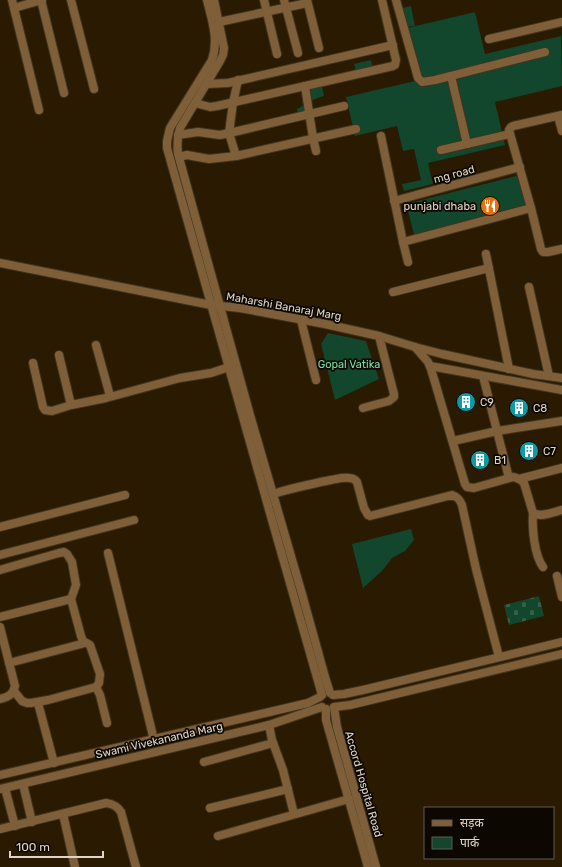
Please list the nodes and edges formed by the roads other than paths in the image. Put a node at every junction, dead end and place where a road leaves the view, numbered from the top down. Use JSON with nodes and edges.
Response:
{"nodes":[{"id":1,"x":42,"y":0,"type":"edge"},
{"id":2,"x":71,"y":0,"type":"edge"},
{"id":3,"x":207,"y":0,"type":"edge"},
{"id":4,"x":214,"y":0,"type":"edge"},
{"id":5,"x":264,"y":0,"type":"edge"},
{"id":6,"x":382,"y":0,"type":"edge"},
{"id":7,"x":396,"y":0,"type":"edge"},
{"id":8,"x":307,"y":1,"type":"edge"},
{"id":9,"x":13,"y":4,"type":"edge"},
{"id":10,"x":285,"y":4,"type":"edge"},
{"id":11,"x":267,"y":12,"type":"junction"},
{"id":12,"x":219,"y":22,"type":"junction"},
{"id":13,"x":562,"y":24,"type":"edge"},
{"id":14,"x":489,"y":39,"type":"dead end"},
{"id":15,"x":393,"y":45,"type":"junction"},
{"id":16,"x":319,"y":48,"type":"dead end"},
{"id":17,"x":545,"y":52,"type":"dead end"},
{"id":18,"x":298,"y":53,"type":"dead end"},
{"id":19,"x":277,"y":54,"type":"dead end"},
{"id":20,"x":451,"y":76,"type":"junction"},
{"id":21,"x":238,"y":80,"type":"junction"},
{"id":22,"x":207,"y":84,"type":"junction"},
{"id":23,"x":306,"y":86,"type":"junction"},
{"id":24,"x":94,"y":90,"type":"dead end"},
{"id":25,"x":64,"y":93,"type":"dead end"},
{"id":26,"x":195,"y":103,"type":"junction"},
{"id":27,"x":233,"y":103,"type":"junction"},
{"id":28,"x":344,"y":106,"type":"dead end"},
{"id":29,"x":39,"y":110,"type":"dead end"},
{"id":30,"x":310,"y":114,"type":"junction"},
{"id":31,"x":560,"y":115,"type":"edge"},
{"id":32,"x":356,"y":129,"type":"dead end"},
{"id":33,"x":562,"y":131,"type":"edge"},
{"id":34,"x":229,"y":133,"type":"junction"},
{"id":35,"x":178,"y":134,"type":"junction"},
{"id":36,"x":510,"y":134,"type":"junction"},
{"id":37,"x":381,"y":136,"type":"dead end"},
{"id":38,"x":313,"y":138,"type":"junction"},
{"id":39,"x":467,"y":144,"type":"junction"},
{"id":40,"x":441,"y":150,"type":"dead end"},
{"id":41,"x":316,"y":151,"type":"dead end"},
{"id":42,"x":236,"y":156,"type":"junction"},
{"id":43,"x":179,"y":157,"type":"junction"},
{"id":44,"x":520,"y":168,"type":"junction"},
{"id":45,"x":394,"y":201,"type":"junction"},
{"id":46,"x":531,"y":208,"type":"junction"},
{"id":47,"x":403,"y":242,"type":"junction"},
{"id":48,"x":562,"y":249,"type":"edge"},
{"id":49,"x":486,"y":254,"type":"dead end"},
{"id":50,"x":408,"y":262,"type":"dead end"},
{"id":51,"x":0,"y":263,"type":"edge"},
{"id":52,"x":489,"y":268,"type":"junction"},
{"id":53,"x":529,"y":287,"type":"dead end"},
{"id":54,"x":393,"y":292,"type":"dead end"},
{"id":55,"x":211,"y":305,"type":"junction"},
{"id":56,"x":220,"y":306,"type":"junction"},
{"id":57,"x":301,"y":320,"type":"junction"},
{"id":58,"x":380,"y":336,"type":"junction"},
{"id":59,"x":96,"y":345,"type":"dead end"},
{"id":60,"x":416,"y":347,"type":"junction"},
{"id":61,"x":60,"y":355,"type":"dead end"},
{"id":62,"x":33,"y":363,"type":"dead end"},
{"id":63,"x":430,"y":366,"type":"junction"},
{"id":64,"x":229,"y":367,"type":"junction"},
{"id":65,"x":509,"y":369,"type":"junction"},
{"id":66,"x":483,"y":376,"type":"junction"},
{"id":67,"x":549,"y":376,"type":"junction"},
{"id":68,"x":562,"y":378,"type":"edge"},
{"id":69,"x":316,"y":380,"type":"dead end"},
{"id":70,"x":562,"y":390,"type":"edge"},
{"id":71,"x":110,"y":396,"type":"junction"},
{"id":72,"x":71,"y":405,"type":"junction"},
{"id":73,"x":363,"y":408,"type":"dead end"},
{"id":74,"x":562,"y":421,"type":"edge"},
{"id":75,"x":497,"y":432,"type":"junction"},
{"id":76,"x":453,"y":441,"type":"junction"},
{"id":77,"x":562,"y":468,"type":"edge"},
{"id":78,"x":509,"y":478,"type":"junction"},
{"id":79,"x":520,"y":479,"type":"junction"},
{"id":80,"x":273,"y":494,"type":"junction"},
{"id":81,"x":125,"y":495,"type":"dead end"},
{"id":82,"x":562,"y":510,"type":"edge"},
{"id":83,"x":533,"y":513,"type":"junction"},
{"id":84,"x":134,"y":520,"type":"dead end"},
{"id":85,"x":0,"y":527,"type":"edge"},
{"id":86,"x":108,"y":553,"type":"dead end"},
{"id":87,"x":0,"y":555,"type":"edge"},
{"id":88,"x":542,"y":567,"type":"dead end"},
{"id":89,"x":0,"y":570,"type":"edge"},
{"id":90,"x":557,"y":576,"type":"dead end"},
{"id":91,"x":562,"y":597,"type":"edge"},
{"id":92,"x":71,"y":599,"type":"junction"},
{"id":93,"x":0,"y":617,"type":"edge"},
{"id":94,"x":0,"y":627,"type":"edge"},
{"id":95,"x":85,"y":642,"type":"junction"},
{"id":96,"x":562,"y":642,"type":"edge"},
{"id":97,"x":562,"y":654,"type":"edge"},
{"id":98,"x":499,"y":657,"type":"junction"},
{"id":99,"x":9,"y":663,"type":"junction"},
{"id":100,"x":96,"y":687,"type":"junction"},
{"id":101,"x":14,"y":691,"type":"junction"},
{"id":102,"x":327,"y":695,"type":"junction"},
{"id":103,"x":0,"y":699,"type":"edge"},
{"id":104,"x":38,"y":703,"type":"junction"},
{"id":105,"x":327,"y":708,"type":"junction"},
{"id":106,"x":107,"y":723,"type":"dead end"},
{"id":107,"x":269,"y":725,"type":"junction"},
{"id":108,"x":154,"y":740,"type":"junction"},
{"id":109,"x":273,"y":743,"type":"junction"},
{"id":110,"x":204,"y":762,"type":"dead end"},
{"id":111,"x":54,"y":763,"type":"junction"},
{"id":112,"x":0,"y":775,"type":"edge"},
{"id":113,"x":23,"y":784,"type":"junction"},
{"id":114,"x":3,"y":788,"type":"edge"},
{"id":115,"x":288,"y":789,"type":"junction"},
{"id":116,"x":349,"y":799,"type":"junction"},
{"id":117,"x":210,"y":808,"type":"dead end"},
{"id":118,"x":63,"y":814,"type":"junction"},
{"id":119,"x":294,"y":814,"type":"junction"},
{"id":120,"x":32,"y":822,"type":"junction"},
{"id":121,"x":16,"y":826,"type":"junction"},
{"id":122,"x":0,"y":830,"type":"edge"},
{"id":123,"x":218,"y":836,"type":"dead end"},
{"id":124,"x":74,"y":867,"type":"edge"},
{"id":125,"x":136,"y":867,"type":"edge"},
{"id":126,"x":368,"y":867,"type":"edge"},
{"id":127,"x":376,"y":867,"type":"edge"}],
"edges":[{"from":1,"to":9,"type":"street"},
{"from":1,"to":25,"type":"street"},
{"from":2,"to":24,"type":"street"},
{"from":3,"to":55,"type":"street"},
{"from":4,"to":12,"type":"street"},
{"from":5,"to":11,"type":"street"},
{"from":6,"to":15,"type":"street"},
{"from":7,"to":20,"type":"street"},
{"from":8,"to":10,"type":"street"},
{"from":8,"to":16,"type":"street"},
{"from":9,"to":29,"type":"street"},
{"from":10,"to":11,"type":"street"},
{"from":10,"to":18,"type":"street"},
{"from":11,"to":12,"type":"street"},
{"from":11,"to":19,"type":"street"},
{"from":12,"to":22,"type":"street"},
{"from":13,"to":14,"type":"street"},
{"from":15,"to":21,"type":"street"},
{"from":15,"to":23,"type":"street"},
{"from":17,"to":20,"type":"street"},
{"from":20,"to":39,"type":"street"},
{"from":21,"to":22,"type":"street"},
{"from":21,"to":27,"type":"street"},
{"from":22,"to":26,"type":"street"},
{"from":23,"to":27,"type":"street"},
{"from":23,"to":30,"type":"street"},
{"from":26,"to":27,"type":"street"},
{"from":26,"to":35,"type":"street"},
{"from":27,"to":34,"type":"street"},
{"from":28,"to":30,"type":"street"},
{"from":30,"to":34,"type":"street"},
{"from":30,"to":38,"type":"street"},
{"from":31,"to":33,"type":"street"},
{"from":31,"to":36,"type":"street"},
{"from":32,"to":38,"type":"street"},
{"from":34,"to":35,"type":"street"},
{"from":34,"to":42,"type":"street"},
{"from":35,"to":43,"type":"street"},
{"from":36,"to":39,"type":"street"},
{"from":36,"to":44,"type":"street"},
{"from":37,"to":45,"type":"street"},
{"from":38,"to":41,"type":"street"},
{"from":38,"to":42,"type":"street"},
{"from":39,"to":40,"type":"street"},
{"from":42,"to":43,"type":"street"},
{"from":43,"to":56,"type":"street"},
{"from":44,"to":45,"type":"street","name":"mg road"},
{"from":44,"to":46,"type":"street"},
{"from":45,"to":47,"type":"street"},
{"from":46,"to":47,"type":"street"},
{"from":46,"to":48,"type":"street"},
{"from":47,"to":50,"type":"street"},
{"from":49,"to":52,"type":"street"},
{"from":51,"to":55,"type":"street","name":"Maharshi Banaraj Marg"},
{"from":52,"to":54,"type":"street"},
{"from":52,"to":65,"type":"street"},
{"from":53,"to":67,"type":"street"},
{"from":55,"to":56,"type":"street","name":"Maharshi Banaraj Marg"},
{"from":55,"to":64,"type":"street"},
{"from":56,"to":57,"type":"street","name":"Maharshi Banaraj Marg"},
{"from":56,"to":80,"type":"street"},
{"from":57,"to":58,"type":"street","name":"Maharshi Banaraj Marg"},
{"from":57,"to":69,"type":"street"},
{"from":58,"to":60,"type":"street","name":"Maharshi Banaraj Marg"},
{"from":58,"to":73,"type":"street"},
{"from":59,"to":71,"type":"street"},
{"from":60,"to":63,"type":"street"},
{"from":60,"to":65,"type":"street","name":"Maharshi Banaraj Marg"},
{"from":61,"to":72,"type":"street"},
{"from":62,"to":72,"type":"street"},
{"from":63,"to":66,"type":"street"},
{"from":63,"to":76,"type":"street"},
{"from":64,"to":71,"type":"street"},
{"from":64,"to":102,"type":"street"},
{"from":65,"to":67,"type":"street","name":"Maharshi Banaraj Marg"},
{"from":66,"to":70,"type":"street"},
{"from":66,"to":75,"type":"street"},
{"from":67,"to":68,"type":"street","name":"Maharshi Banaraj Marg"},
{"from":71,"to":72,"type":"street"},
{"from":74,"to":75,"type":"street"},
{"from":75,"to":76,"type":"street"},
{"from":75,"to":78,"type":"street"},
{"from":76,"to":78,"type":"street"},
{"from":77,"to":79,"type":"street"},
{"from":78,"to":79,"type":"street"},
{"from":79,"to":83,"type":"street"},
{"from":80,"to":98,"type":"street"},
{"from":80,"to":102,"type":"street"},
{"from":81,"to":85,"type":"street"},
{"from":82,"to":83,"type":"street"},
{"from":83,"to":88,"type":"street"},
{"from":84,"to":87,"type":"street"},
{"from":86,"to":108,"type":"street"},
{"from":89,"to":92,"type":"street"},
{"from":90,"to":91,"type":"street"},
{"from":92,"to":93,"type":"street"},
{"from":92,"to":95,"type":"street"},
{"from":94,"to":99,"type":"street"},
{"from":95,"to":99,"type":"street"},
{"from":95,"to":100,"type":"street"},
{"from":96,"to":98,"type":"street"},
{"from":97,"to":105,"type":"street","name":"Swami Vivekananda Marg"},
{"from":98,"to":102,"type":"street"},
{"from":99,"to":101,"type":"street"},
{"from":100,"to":104,"type":"street"},
{"from":100,"to":106,"type":"street"},
{"from":101,"to":103,"type":"street"},
{"from":101,"to":104,"type":"street"},
{"from":102,"to":105,"type":"street"},
{"from":102,"to":105,"type":"street"},
{"from":102,"to":108,"type":"street"},
{"from":104,"to":111,"type":"street"},
{"from":105,"to":107,"type":"street","name":"Swami Vivekananda Marg"},
{"from":105,"to":116,"type":"street"},
{"from":105,"to":127,"type":"street","name":"Accord Hospital Road"},
{"from":107,"to":109,"type":"street"},
{"from":107,"to":113,"type":"street","name":"Swami Vivekananda Marg"},
{"from":108,"to":111,"type":"street"},
{"from":109,"to":110,"type":"street"},
{"from":109,"to":115,"type":"street"},
{"from":111,"to":112,"type":"street"},
{"from":113,"to":114,"type":"street","name":"Swami Vivekananda Marg"},
{"from":113,"to":120,"type":"street"},
{"from":114,"to":121,"type":"street"},
{"from":115,"to":117,"type":"street"},
{"from":115,"to":119,"type":"street"},
{"from":116,"to":119,"type":"street"},
{"from":116,"to":126,"type":"street"},
{"from":118,"to":120,"type":"street"},
{"from":118,"to":124,"type":"street"},
{"from":118,"to":125,"type":"street"},
{"from":119,"to":123,"type":"street"},
{"from":120,"to":121,"type":"street"},
{"from":121,"to":122,"type":"street"}]}
